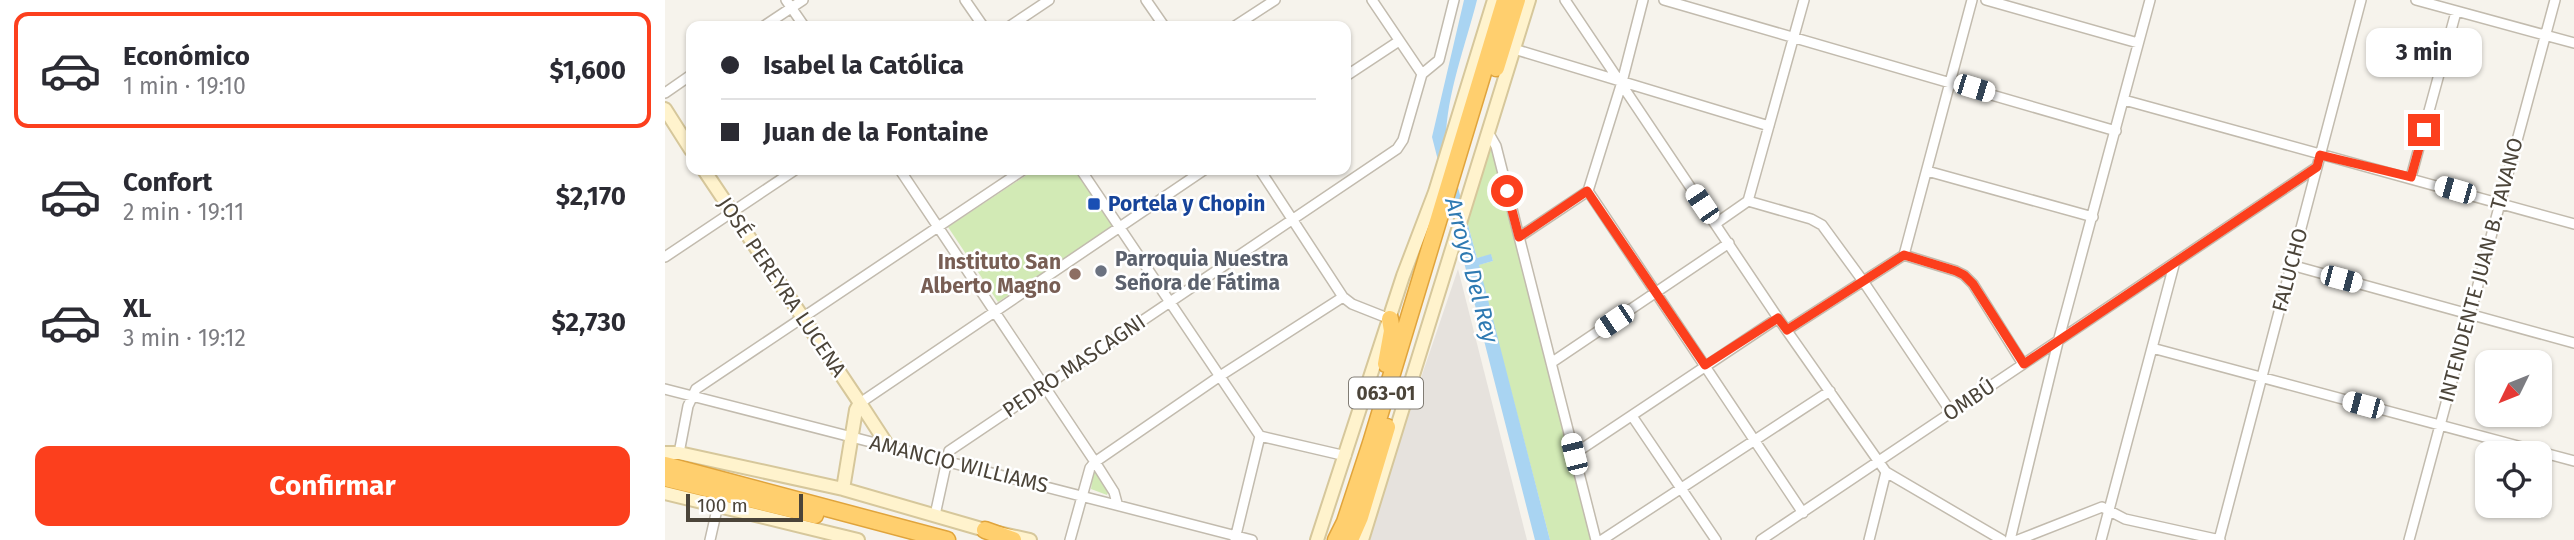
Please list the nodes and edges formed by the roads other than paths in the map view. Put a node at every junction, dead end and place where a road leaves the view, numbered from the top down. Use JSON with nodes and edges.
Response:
{"nodes":[{"id":1,"x":803,"y":0,"type":"edge"},
{"id":2,"x":965,"y":0,"type":"edge"},
{"id":3,"x":1049,"y":0,"type":"edge"},
{"id":4,"x":1146,"y":0,"type":"edge"},
{"id":5,"x":1275,"y":0,"type":"edge"},
{"id":6,"x":1372,"y":0,"type":"edge"},
{"id":7,"x":1454,"y":0,"type":"edge"},
{"id":8,"x":1517,"y":0,"type":"edge"},
{"id":9,"x":1529,"y":0,"type":"edge"},
{"id":10,"x":1565,"y":0,"type":"edge"},
{"id":11,"x":1643,"y":0,"type":"edge"},
{"id":12,"x":1664,"y":0,"type":"edge"},
{"id":13,"x":1804,"y":0,"type":"edge"},
{"id":14,"x":1972,"y":0,"type":"edge"},
{"id":15,"x":1986,"y":0,"type":"edge"},
{"id":16,"x":2150,"y":0,"type":"edge"},
{"id":17,"x":2361,"y":0,"type":"edge"},
{"id":18,"x":2416,"y":0,"type":"edge"},
{"id":19,"x":2555,"y":0,"type":"edge"},
{"id":20,"x":789,"y":4,"type":"edge"},
{"id":21,"x":1503,"y":7,"type":"edge"},
{"id":22,"x":2456,"y":12,"type":"junction"},
{"id":23,"x":770,"y":21,"type":"edge"},
{"id":24,"x":801,"y":21,"type":"edge"},
{"id":25,"x":980,"y":21,"type":"edge"},
{"id":26,"x":1018,"y":21,"type":"edge"},
{"id":27,"x":1161,"y":21,"type":"edge"},
{"id":28,"x":1243,"y":21,"type":"edge"},
{"id":29,"x":2545,"y":35,"type":"junction"},
{"id":30,"x":1794,"y":38,"type":"junction"},
{"id":31,"x":1399,"y":41,"type":"junction"},
{"id":32,"x":2139,"y":43,"type":"junction"},
{"id":33,"x":2574,"y":43,"type":"edge"},
{"id":34,"x":1514,"y":49,"type":"junction"},
{"id":35,"x":1351,"y":73,"type":"edge"},
{"id":36,"x":1422,"y":74,"type":"junction"},
{"id":37,"x":686,"y":78,"type":"edge"},
{"id":38,"x":1950,"y":81,"type":"junction"},
{"id":39,"x":1622,"y":82,"type":"junction"},
{"id":40,"x":665,"y":93,"type":"edge"},
{"id":41,"x":2124,"y":100,"type":"junction"},
{"id":42,"x":665,"y":109,"type":"edge"},
{"id":43,"x":1769,"y":126,"type":"junction"},
{"id":44,"x":2116,"y":131,"type":"junction"},
{"id":45,"x":1488,"y":132,"type":"junction"},
{"id":46,"x":686,"y":142,"type":"edge"},
{"id":47,"x":2320,"y":155,"type":"junction"},
{"id":48,"x":2317,"y":167,"type":"junction"},
{"id":49,"x":1927,"y":171,"type":"junction"},
{"id":50,"x":707,"y":175,"type":"edge"},
{"id":51,"x":788,"y":175,"type":"edge"},
{"id":52,"x":903,"y":175,"type":"edge"},
{"id":53,"x":1015,"y":175,"type":"edge"},
{"id":54,"x":1084,"y":175,"type":"edge"},
{"id":55,"x":1196,"y":175,"type":"edge"},
{"id":56,"x":1263,"y":175,"type":"edge"},
{"id":57,"x":2411,"y":177,"type":"junction"},
{"id":58,"x":1587,"y":191,"type":"junction"},
{"id":59,"x":1748,"y":201,"type":"junction"},
{"id":60,"x":2499,"y":203,"type":"junction"},
{"id":61,"x":732,"y":212,"type":"junction"},
{"id":62,"x":2093,"y":216,"type":"junction"},
{"id":63,"x":1293,"y":219,"type":"junction"},
{"id":64,"x":1715,"y":224,"type":"junction"},
{"id":65,"x":2574,"y":224,"type":"edge"},
{"id":66,"x":938,"y":226,"type":"junction"},
{"id":67,"x":1119,"y":226,"type":"junction"},
{"id":68,"x":1519,"y":237,"type":"junction"},
{"id":69,"x":1729,"y":243,"type":"junction"},
{"id":70,"x":1441,"y":247,"type":"junction"},
{"id":71,"x":1904,"y":255,"type":"junction"},
{"id":72,"x":665,"y":257,"type":"edge"},
{"id":73,"x":2174,"y":265,"type":"junction"},
{"id":74,"x":2291,"y":265,"type":"junction"},
{"id":75,"x":1863,"y":281,"type":"junction"},
{"id":76,"x":1656,"y":293,"type":"junction"},
{"id":77,"x":1343,"y":297,"type":"junction"},
{"id":78,"x":1169,"y":302,"type":"junction"},
{"id":79,"x":995,"y":312,"type":"junction"},
{"id":80,"x":2469,"y":314,"type":"junction"},
{"id":81,"x":801,"y":318,"type":"junction"},
{"id":82,"x":1390,"y":318,"type":"junction"},
{"id":83,"x":1778,"y":318,"type":"junction"},
{"id":84,"x":1787,"y":330,"type":"junction"},
{"id":85,"x":2058,"y":342,"type":"junction"},
{"id":86,"x":2574,"y":343,"type":"edge"},
{"id":87,"x":2152,"y":348,"type":"junction"},
{"id":88,"x":1551,"y":363,"type":"junction"},
{"id":89,"x":2024,"y":364,"type":"junction"},
{"id":90,"x":1705,"y":365,"type":"junction"},
{"id":91,"x":1220,"y":376,"type":"junction"},
{"id":92,"x":2262,"y":377,"type":"junction"},
{"id":93,"x":1045,"y":386,"type":"junction"},
{"id":94,"x":665,"y":389,"type":"edge"},
{"id":95,"x":1829,"y":391,"type":"junction"},
{"id":96,"x":691,"y":397,"type":"junction"},
{"id":97,"x":860,"y":403,"type":"junction"},
{"id":98,"x":1951,"y":412,"type":"junction"},
{"id":99,"x":1632,"y":416,"type":"junction"},
{"id":100,"x":2439,"y":425,"type":"junction"},
{"id":101,"x":1260,"y":436,"type":"junction"},
{"id":102,"x":852,"y":437,"type":"junction"},
{"id":103,"x":1754,"y":440,"type":"junction"},
{"id":104,"x":1371,"y":443,"type":"junction"},
{"id":105,"x":888,"y":446,"type":"junction"},
{"id":106,"x":665,"y":453,"type":"edge"},
{"id":107,"x":679,"y":453,"type":"junction"},
{"id":108,"x":1574,"y":454,"type":"junction"},
{"id":109,"x":1346,"y":456,"type":"junction"},
{"id":110,"x":946,"y":460,"type":"junction"},
{"id":111,"x":2574,"y":461,"type":"edge"},
{"id":112,"x":1095,"y":462,"type":"junction"},
{"id":113,"x":1879,"y":462,"type":"junction"},
{"id":114,"x":665,"y":465,"type":"edge"},
{"id":115,"x":1886,"y":472,"type":"junction"},
{"id":116,"x":1682,"y":487,"type":"junction"},
{"id":117,"x":843,"y":489,"type":"junction"},
{"id":118,"x":665,"y":491,"type":"edge"},
{"id":119,"x":1084,"y":496,"type":"junction"},
{"id":120,"x":1117,"y":503,"type":"junction"},
{"id":121,"x":718,"y":505,"type":"junction"},
{"id":122,"x":2108,"y":508,"type":"junction"},
{"id":123,"x":1803,"y":513,"type":"junction"},
{"id":124,"x":935,"y":515,"type":"junction"},
{"id":125,"x":985,"y":530,"type":"junction"},
{"id":126,"x":835,"y":537,"type":"edge"},
{"id":127,"x":1235,"y":538,"type":"edge"},
{"id":128,"x":710,"y":540,"type":"edge"},
{"id":129,"x":858,"y":540,"type":"edge"},
{"id":130,"x":913,"y":540,"type":"edge"},
{"id":131,"x":947,"y":540,"type":"edge"},
{"id":132,"x":1013,"y":540,"type":"edge"},
{"id":133,"x":1030,"y":540,"type":"edge"},
{"id":134,"x":1070,"y":540,"type":"edge"},
{"id":135,"x":1252,"y":540,"type":"edge"},
{"id":136,"x":1317,"y":540,"type":"edge"},
{"id":137,"x":1336,"y":540,"type":"edge"},
{"id":138,"x":1350,"y":540,"type":"edge"},
{"id":139,"x":1362,"y":540,"type":"edge"},
{"id":140,"x":1596,"y":540,"type":"edge"},
{"id":141,"x":1602,"y":540,"type":"edge"},
{"id":142,"x":1716,"y":540,"type":"edge"},
{"id":143,"x":1761,"y":540,"type":"edge"},
{"id":144,"x":1869,"y":540,"type":"edge"},
{"id":145,"x":2002,"y":540,"type":"edge"},
{"id":146,"x":2010,"y":540,"type":"edge"},
{"id":147,"x":2018,"y":540,"type":"edge"},
{"id":148,"x":2101,"y":540,"type":"edge"},
{"id":149,"x":2219,"y":540,"type":"edge"},
{"id":150,"x":2409,"y":540,"type":"edge"}],
"edges":[{"from":1,"to":20,"type":"street"},
{"from":2,"to":25,"type":"street"},
{"from":3,"to":26,"type":"street"},
{"from":4,"to":27,"type":"street"},
{"from":5,"to":28,"type":"street"},
{"from":6,"to":31,"type":"street"},
{"from":7,"to":36,"type":"street"},
{"from":8,"to":21,"type":"highway","number":"063-01"},
{"from":9,"to":34,"type":"street"},
{"from":10,"to":39,"type":"street"},
{"from":11,"to":39,"type":"street"},
{"from":12,"to":30,"type":"street"},
{"from":13,"to":30,"type":"street"},
{"from":14,"to":38,"type":"street"},
{"from":15,"to":32,"type":"street"},
{"from":16,"to":32,"type":"street"},
{"from":17,"to":47,"type":"street","name":"FALUCHO"},
{"from":18,"to":22,"type":"street"},
{"from":19,"to":29,"type":"street","name":"INTENDENTE JUAN B. TAVANO"},
{"from":20,"to":23,"type":"street"},
{"from":20,"to":24,"type":"street"},
{"from":21,"to":70,"type":"highway","number":"063-01"},
{"from":21,"to":82,"type":"street"},
{"from":22,"to":29,"type":"street"},
{"from":22,"to":57,"type":"street"},
{"from":29,"to":33,"type":"street"},
{"from":29,"to":60,"type":"street","name":"INTENDENTE JUAN B. TAVANO"},
{"from":30,"to":38,"type":"street"},
{"from":30,"to":43,"type":"street"},
{"from":31,"to":35,"type":"street"},
{"from":31,"to":36,"type":"street"},
{"from":32,"to":41,"type":"street"},
{"from":34,"to":39,"type":"street"},
{"from":34,"to":45,"type":"street"},
{"from":36,"to":63,"type":"street","name":"PEDRO MASCAGNI"},
{"from":37,"to":40,"type":"street"},
{"from":38,"to":44,"type":"street"},
{"from":38,"to":49,"type":"street"},
{"from":39,"to":43,"type":"street"},
{"from":39,"to":58,"type":"street"},
{"from":39,"to":64,"type":"street"},
{"from":41,"to":44,"type":"street"},
{"from":41,"to":47,"type":"street"},
{"from":42,"to":46,"type":"street"},
{"from":43,"to":59,"type":"street"},
{"from":44,"to":62,"type":"street"},
{"from":45,"to":68,"type":"street"},
{"from":45,"to":70,"type":"street"},
{"from":47,"to":48,"type":"street","name":"FALUCHO"},
{"from":47,"to":57,"type":"street"},
{"from":48,"to":73,"type":"street","name":"OMBÚ"},
{"from":48,"to":74,"type":"street","name":"FALUCHO"},
{"from":49,"to":62,"type":"street"},
{"from":49,"to":71,"type":"street"},
{"from":50,"to":61,"type":"street","name":"JOSÉ PEREYRA LUCENA"},
{"from":51,"to":61,"type":"street"},
{"from":52,"to":66,"type":"street"},
{"from":53,"to":66,"type":"street"},
{"from":54,"to":67,"type":"street"},
{"from":55,"to":67,"type":"street"},
{"from":56,"to":63,"type":"street"},
{"from":57,"to":60,"type":"street"},
{"from":58,"to":68,"type":"street"},
{"from":58,"to":76,"type":"street"},
{"from":59,"to":64,"type":"street"},
{"from":59,"to":75,"type":"street"},
{"from":60,"to":65,"type":"street"},
{"from":60,"to":80,"type":"street","name":"INTENDENTE JUAN B. TAVANO"},
{"from":61,"to":72,"type":"street"},
{"from":61,"to":81,"type":"street","name":"JOSÉ PEREYRA LUCENA"},
{"from":62,"to":85,"type":"street"},
{"from":63,"to":77,"type":"street"},
{"from":63,"to":78,"type":"street","name":"PEDRO MASCAGNI"},
{"from":64,"to":69,"type":"street"},
{"from":66,"to":79,"type":"street"},
{"from":66,"to":81,"type":"street"},
{"from":67,"to":78,"type":"street"},
{"from":67,"to":79,"type":"street"},
{"from":68,"to":88,"type":"street"},
{"from":69,"to":76,"type":"street"},
{"from":69,"to":83,"type":"street"},
{"from":70,"to":104,"type":"highway","number":"063-01"},
{"from":70,"to":138,"type":"highway","number":"063-01"},
{"from":70,"to":139,"type":"street"},
{"from":71,"to":75,"type":"street"},
{"from":71,"to":89,"type":"street"},
{"from":73,"to":85,"type":"street","name":"OMBÚ"},
{"from":73,"to":87,"type":"street"},
{"from":74,"to":80,"type":"street"},
{"from":74,"to":92,"type":"street","name":"FALUCHO"},
{"from":75,"to":84,"type":"street"},
{"from":75,"to":98,"type":"street"},
{"from":76,"to":88,"type":"street"},
{"from":76,"to":90,"type":"street"},
{"from":77,"to":82,"type":"street"},
{"from":77,"to":91,"type":"street"},
{"from":78,"to":91,"type":"street"},
{"from":78,"to":93,"type":"street","name":"PEDRO MASCAGNI"},
{"from":79,"to":93,"type":"street"},
{"from":79,"to":97,"type":"street"},
{"from":80,"to":86,"type":"street"},
{"from":80,"to":100,"type":"street","name":"INTENDENTE JUAN B. TAVANO"},
{"from":81,"to":96,"type":"street"},
{"from":81,"to":97,"type":"street","name":"JOSÉ PEREYRA LUCENA"},
{"from":82,"to":104,"type":"highway"},
{"from":82,"to":109,"type":"street"},
{"from":83,"to":84,"type":"street"},
{"from":83,"to":90,"type":"street"},
{"from":84,"to":95,"type":"street"},
{"from":85,"to":89,"type":"street","name":"OMBÚ"},
{"from":85,"to":146,"type":"street"},
{"from":87,"to":92,"type":"street"},
{"from":87,"to":122,"type":"street"},
{"from":88,"to":108,"type":"street"},
{"from":89,"to":98,"type":"street","name":"OMBÚ"},
{"from":90,"to":99,"type":"street"},
{"from":90,"to":103,"type":"street"},
{"from":91,"to":101,"type":"street"},
{"from":91,"to":112,"type":"street"},
{"from":92,"to":100,"type":"street"},
{"from":92,"to":149,"type":"street","name":"FALUCHO"},
{"from":93,"to":110,"type":"street","name":"PEDRO MASCAGNI"},
{"from":93,"to":112,"type":"street"},
{"from":94,"to":96,"type":"street","name":"AMANCIO WILLIAMS"},
{"from":95,"to":103,"type":"street"},
{"from":95,"to":113,"type":"street"},
{"from":96,"to":102,"type":"street","name":"AMANCIO WILLIAMS"},
{"from":96,"to":107,"type":"street"},
{"from":97,"to":102,"type":"street"},
{"from":97,"to":105,"type":"street","name":"JOSÉ PEREYRA LUCENA"},
{"from":98,"to":113,"type":"street","name":"OMBÚ"},
{"from":99,"to":108,"type":"street"},
{"from":99,"to":116,"type":"street"},
{"from":100,"to":111,"type":"street"},
{"from":100,"to":150,"type":"street","name":"INTENDENTE JUAN B. TAVANO"},
{"from":101,"to":109,"type":"street"},
{"from":101,"to":127,"type":"street"},
{"from":102,"to":105,"type":"street","name":"AMANCIO WILLIAMS"},
{"from":102,"to":117,"type":"street"},
{"from":103,"to":116,"type":"street"},
{"from":103,"to":123,"type":"street"},
{"from":104,"to":137,"type":"highway","number":"063-01"},
{"from":105,"to":110,"type":"street","name":"AMANCIO WILLIAMS"},
{"from":106,"to":107,"type":"street"},
{"from":107,"to":117,"type":"street"},
{"from":108,"to":140,"type":"street"},
{"from":109,"to":136,"type":"street"},
{"from":110,"to":119,"type":"street","name":"AMANCIO WILLIAMS"},
{"from":110,"to":124,"type":"street"},
{"from":112,"to":119,"type":"street"},
{"from":112,"to":120,"type":"street"},
{"from":113,"to":115,"type":"street"},
{"from":113,"to":123,"type":"street","name":"OMBÚ"},
{"from":114,"to":131,"type":"highway"},
{"from":115,"to":144,"type":"street"},
{"from":115,"to":145,"type":"street"},
{"from":116,"to":141,"type":"street"},
{"from":116,"to":142,"type":"street"},
{"from":117,"to":124,"type":"street"},
{"from":118,"to":121,"type":"street"},
{"from":118,"to":130,"type":"highway"},
{"from":119,"to":120,"type":"street","name":"AMANCIO WILLIAMS"},
{"from":119,"to":134,"type":"street"},
{"from":120,"to":127,"type":"street","name":"AMANCIO WILLIAMS"},
{"from":121,"to":126,"type":"street"},
{"from":121,"to":128,"type":"street"},
{"from":122,"to":147,"type":"street"},
{"from":122,"to":148,"type":"street"},
{"from":122,"to":149,"type":"street"},
{"from":123,"to":143,"type":"street","name":"OMBÚ"},
{"from":124,"to":125,"type":"street"},
{"from":125,"to":132,"type":"highway"},
{"from":125,"to":133,"type":"street"},
{"from":126,"to":129,"type":"street"},
{"from":127,"to":135,"type":"street","name":"AMANCIO WILLIAMS"}]}
